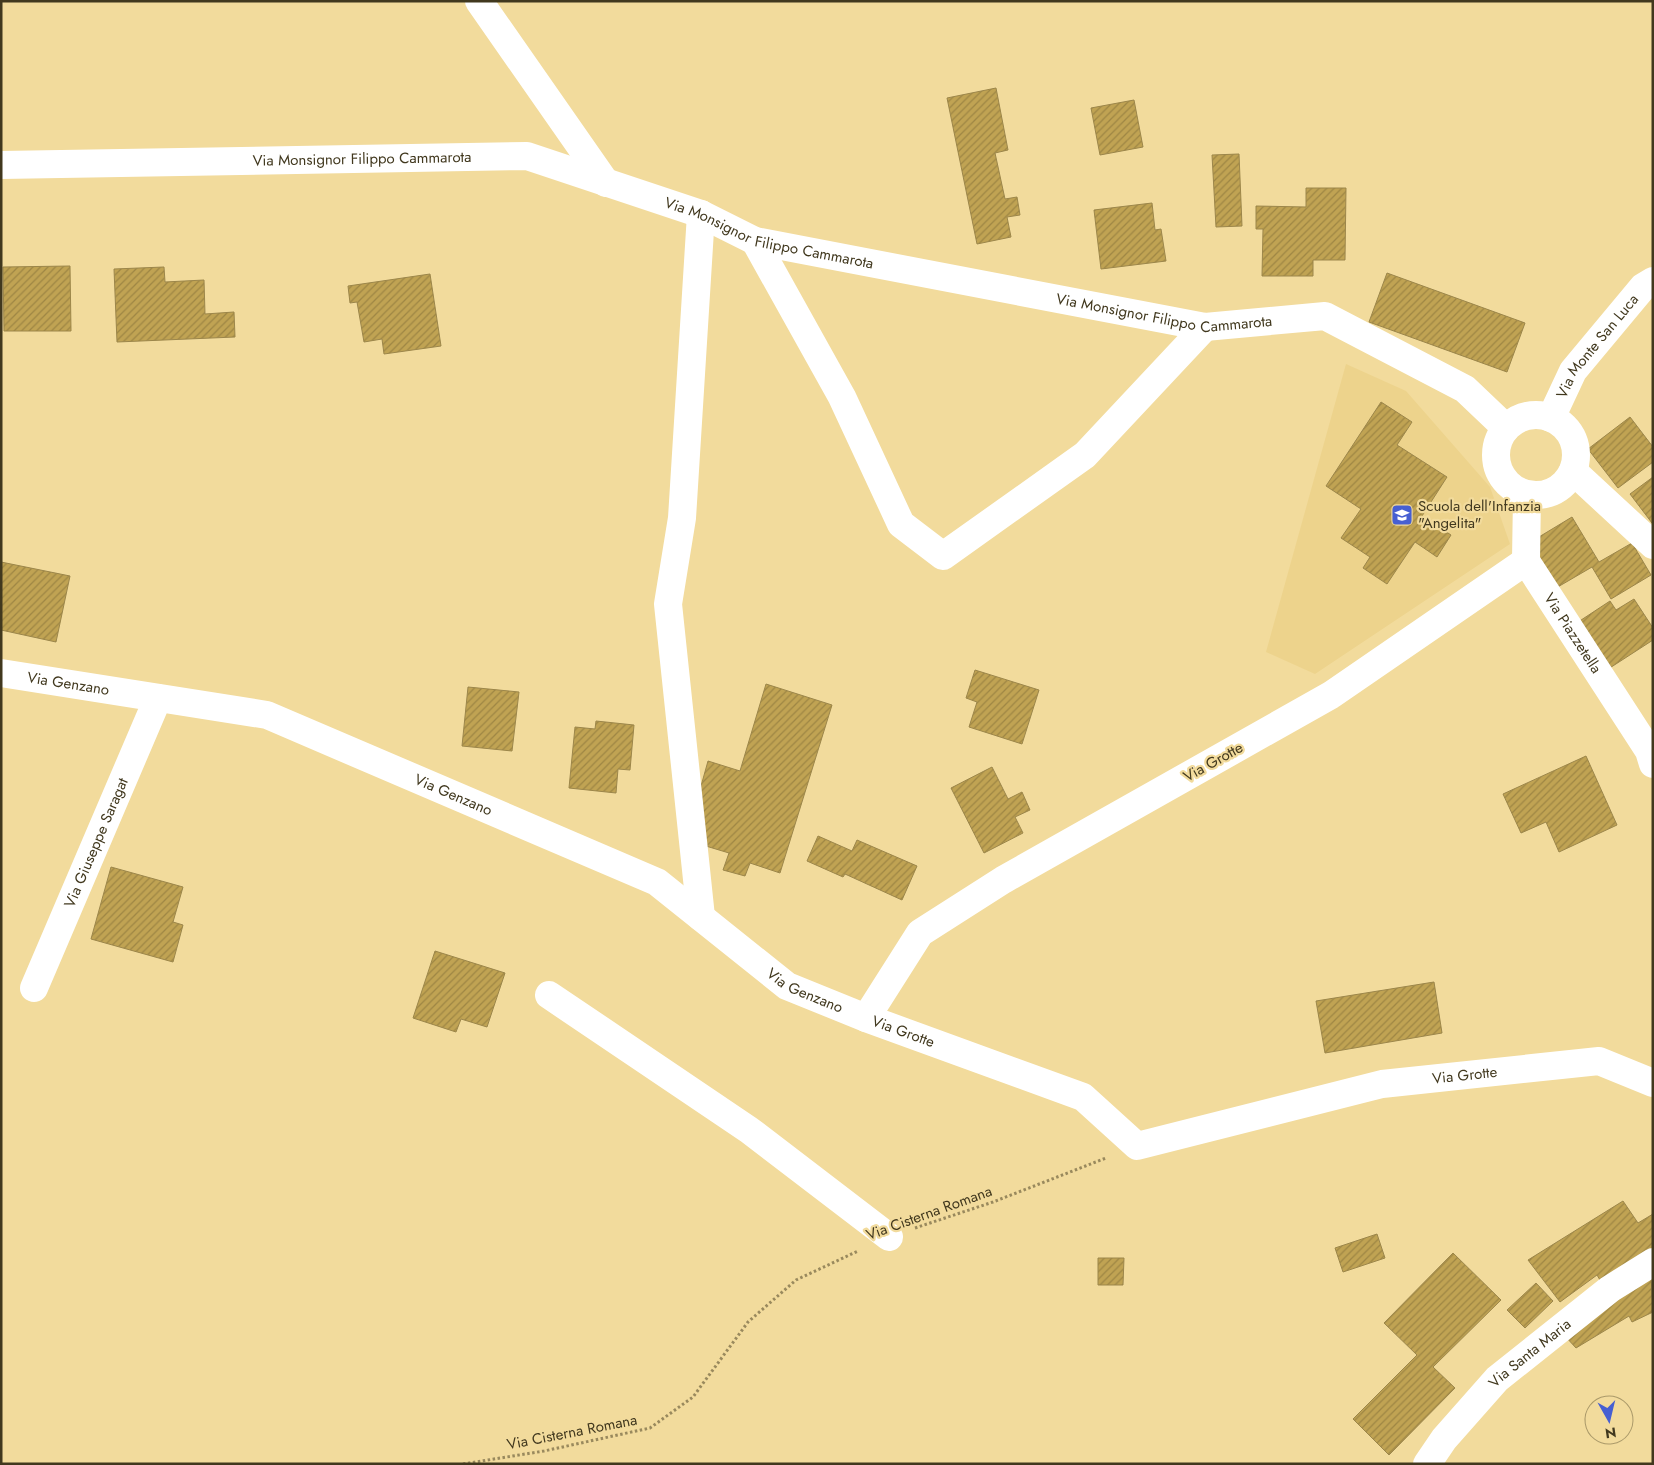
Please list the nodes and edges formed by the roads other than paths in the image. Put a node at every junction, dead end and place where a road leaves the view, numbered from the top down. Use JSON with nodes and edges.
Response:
{"nodes":[{"id":1,"x":478,"y":1,"type":"edge"},
{"id":2,"x":1,"y":165,"type":"edge"},
{"id":3,"x":606,"y":183,"type":"junction"},
{"id":4,"x":701,"y":214,"type":"junction"},
{"id":5,"x":755,"y":241,"type":"junction"},
{"id":6,"x":1653,"y":281,"type":"edge"},
{"id":7,"x":1205,"y":327,"type":"junction"},
{"id":8,"x":1550,"y":418,"type":"junction"},
{"id":9,"x":1506,"y":428,"type":"junction"},
{"id":10,"x":1573,"y":471,"type":"junction"},
{"id":11,"x":1527,"y":495,"type":"junction"},
{"id":12,"x":1653,"y":545,"type":"edge"},
{"id":13,"x":1526,"y":561,"type":"junction"},
{"id":14,"x":1,"y":673,"type":"edge"},
{"id":15,"x":158,"y":698,"type":"junction"},
{"id":16,"x":1653,"y":764,"type":"edge"},
{"id":17,"x":701,"y":917,"type":"junction"},
{"id":18,"x":34,"y":988,"type":"dead end"},
{"id":19,"x":549,"y":995,"type":"dead end"},
{"id":20,"x":866,"y":1018,"type":"junction"},
{"id":21,"x":1653,"y":1082,"type":"edge"},
{"id":22,"x":889,"y":1237,"type":"road end"},
{"id":23,"x":1653,"y":1262,"type":"edge"},
{"id":24,"x":1427,"y":1464,"type":"edge"}],
"edges":[{"from":1,"to":3,"type":"street"},
{"from":2,"to":3,"type":"street","name":"Via Monsignor Filippo Cammarota"},
{"from":3,"to":4,"type":"street","name":"Via Monsignor Filippo Cammarota"},
{"from":4,"to":5,"type":"street","name":"Via Monsignor Filippo Cammarota"},
{"from":4,"to":17,"type":"street"},
{"from":5,"to":7,"type":"street","name":"Via Monsignor Filippo Cammarota"},
{"from":5,"to":7,"type":"street"},
{"from":6,"to":8,"type":"street","name":"Via Monte San Luca"},
{"from":7,"to":9,"type":"street","name":"Via Monsignor Filippo Cammarota"},
{"from":8,"to":9,"type":"street"},
{"from":8,"to":10,"type":"street"},
{"from":9,"to":11,"type":"street"},
{"from":10,"to":11,"type":"street"},
{"from":10,"to":12,"type":"street"},
{"from":11,"to":13,"type":"street"},
{"from":13,"to":16,"type":"street","name":"Via Piazzetella"},
{"from":13,"to":20,"type":"street","name":"Via Grotte"},
{"from":14,"to":15,"type":"street","name":"Via Genzano"},
{"from":15,"to":17,"type":"street","name":"Via Genzano"},
{"from":15,"to":18,"type":"street","name":"Via Giuseppe Saragat"},
{"from":17,"to":20,"type":"street","name":"Via Genzano"},
{"from":19,"to":22,"type":"street"},
{"from":20,"to":21,"type":"street","name":"Via Grotte"},
{"from":23,"to":24,"type":"street","name":"Via Santa Maria"}]}
